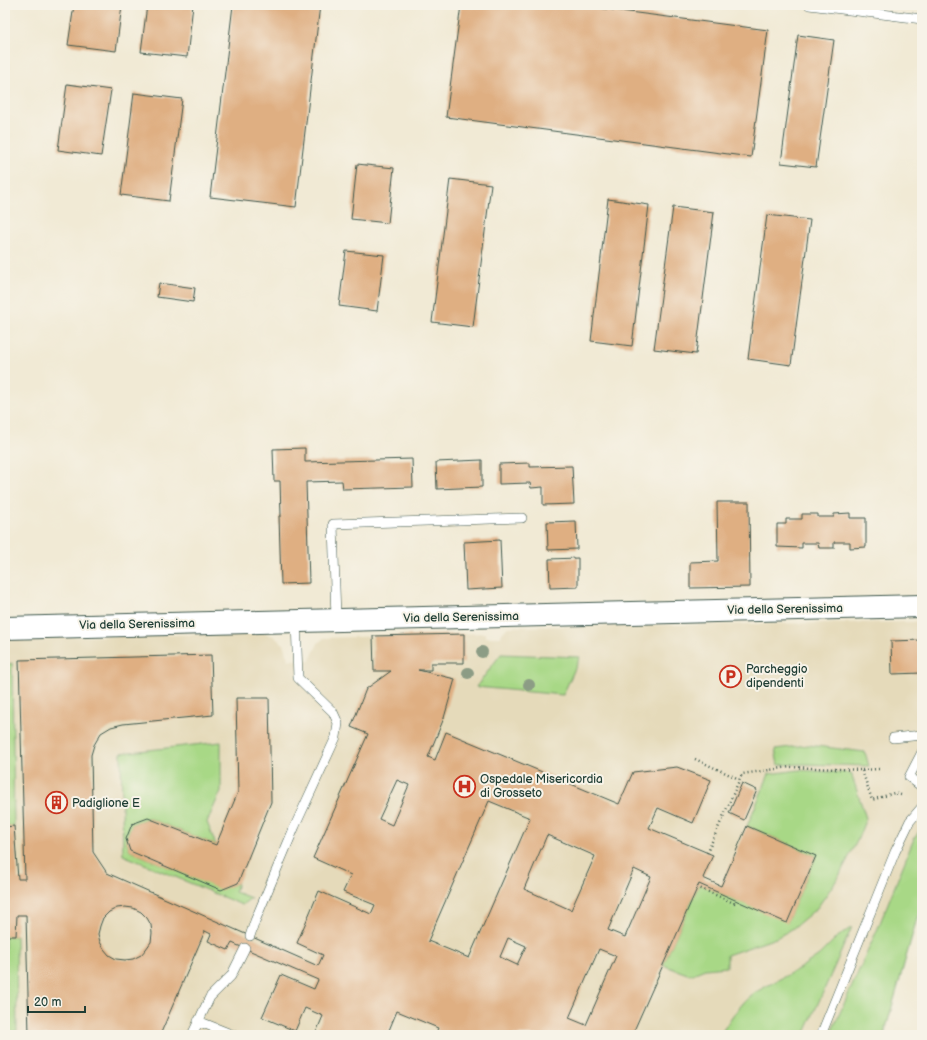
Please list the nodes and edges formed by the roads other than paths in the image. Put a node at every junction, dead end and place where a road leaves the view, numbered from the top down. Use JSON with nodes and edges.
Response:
{"nodes":[{"id":1,"x":809,"y":5,"type":"edge"},
{"id":2,"x":922,"y":20,"type":"edge"},
{"id":3,"x":522,"y":518,"type":"dead end"},
{"id":4,"x":920,"y":607,"type":"edge"},
{"id":5,"x":336,"y":619,"type":"junction"},
{"id":6,"x":296,"y":620,"type":"junction"},
{"id":7,"x":5,"y":628,"type":"edge"},
{"id":8,"x":922,"y":734,"type":"edge"},
{"id":9,"x":893,"y":738,"type":"dead end"},
{"id":10,"x":922,"y":752,"type":"edge"},
{"id":11,"x":922,"y":787,"type":"edge"},
{"id":12,"x":922,"y":807,"type":"edge"},
{"id":13,"x":250,"y":936,"type":"dead end"},
{"id":14,"x":245,"y":948,"type":"dead end"},
{"id":15,"x":198,"y":1021,"type":"junction"},
{"id":16,"x":192,"y":1035,"type":"edge"},
{"id":17,"x":233,"y":1035,"type":"edge"},
{"id":18,"x":821,"y":1035,"type":"edge"}],
"edges":[{"from":1,"to":2,"type":"lane"},
{"from":3,"to":5,"type":"lane"},
{"from":4,"to":5,"type":"street","name":"Via della Serenissima"},
{"from":5,"to":6,"type":"street","name":"Via della Serenissima"},
{"from":6,"to":7,"type":"street","name":"Via della Serenissima"},
{"from":6,"to":13,"type":"lane"},
{"from":8,"to":9,"type":"lane"},
{"from":10,"to":11,"type":"lane"},
{"from":12,"to":18,"type":"lane"},
{"from":14,"to":15,"type":"lane"},
{"from":15,"to":16,"type":"lane"},
{"from":15,"to":17,"type":"lane"}]}
